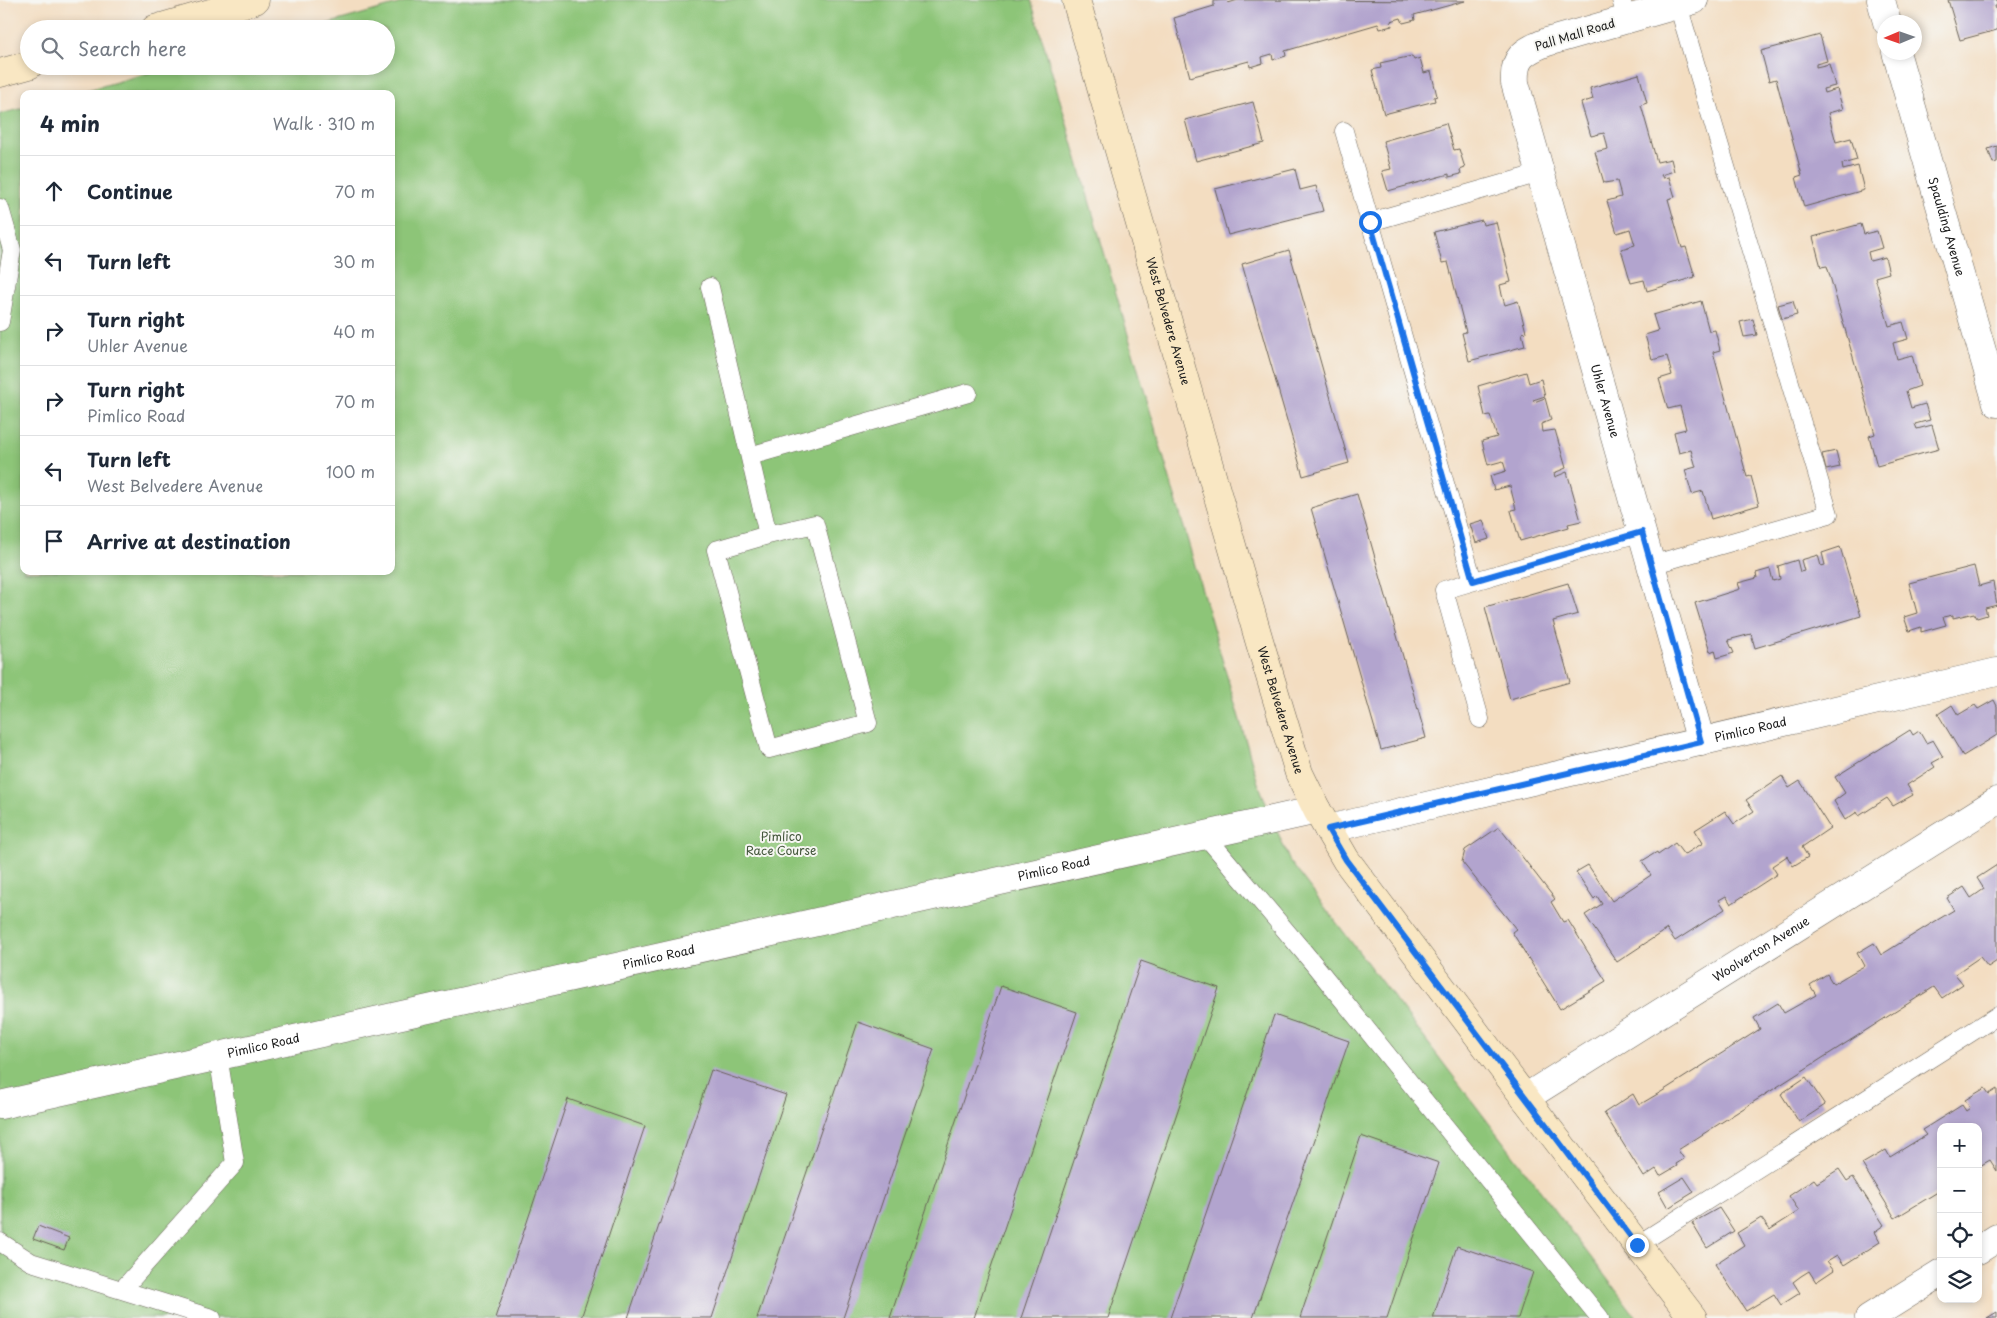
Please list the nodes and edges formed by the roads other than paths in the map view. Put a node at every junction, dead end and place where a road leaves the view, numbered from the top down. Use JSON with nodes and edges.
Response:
{"nodes":[{"id":1,"x":255,"y":0,"type":"edge"},
{"id":2,"x":1076,"y":0,"type":"edge"},
{"id":3,"x":1881,"y":0,"type":"edge"},
{"id":4,"x":1686,"y":2,"type":"edge"},
{"id":5,"x":1624,"y":10,"type":"edge"},
{"id":6,"x":1885,"y":15,"type":"edge"},
{"id":7,"x":186,"y":20,"type":"edge"},
{"id":8,"x":1518,"y":59,"type":"joint"},
{"id":9,"x":1898,"y":60,"type":"edge"},
{"id":10,"x":20,"y":67,"type":"edge"},
{"id":11,"x":0,"y":73,"type":"edge"},
{"id":12,"x":1344,"y":131,"type":"dead end"},
{"id":13,"x":1540,"y":172,"type":"junction"},
{"id":14,"x":0,"y":208,"type":"edge"},
{"id":15,"x":1370,"y":222,"type":"junction"},
{"id":16,"x":710,"y":287,"type":"dead end"},
{"id":17,"x":0,"y":322,"type":"edge"},
{"id":18,"x":968,"y":393,"type":"dead end"},
{"id":19,"x":1997,"y":403,"type":"edge"},
{"id":20,"x":750,"y":456,"type":"junction"},
{"id":21,"x":1642,"y":532,"type":"junction"},
{"id":22,"x":768,"y":535,"type":"junction"},
{"id":23,"x":1651,"y":565,"type":"junction"},
{"id":24,"x":1473,"y":581,"type":"junction"},
{"id":25,"x":1997,"y":672,"type":"edge"},
{"id":26,"x":1480,"y":719,"type":"dead end"},
{"id":27,"x":1701,"y":742,"type":"junction"},
{"id":28,"x":1997,"y":801,"type":"edge"},
{"id":29,"x":1323,"y":819,"type":"junction"},
{"id":30,"x":1205,"y":835,"type":"junction"},
{"id":31,"x":1997,"y":1016,"type":"edge"},
{"id":32,"x":218,"y":1056,"type":"junction"},
{"id":33,"x":1525,"y":1098,"type":"junction"},
{"id":34,"x":0,"y":1105,"type":"edge"},
{"id":35,"x":1997,"y":1238,"type":"edge"},
{"id":36,"x":0,"y":1242,"type":"edge"},
{"id":37,"x":1637,"y":1245,"type":"junction"},
{"id":38,"x":1982,"y":1247,"type":"edge"},
{"id":39,"x":1937,"y":1276,"type":"edge"},
{"id":40,"x":122,"y":1290,"type":"junction"},
{"id":41,"x":212,"y":1318,"type":"edge"},
{"id":42,"x":1600,"y":1318,"type":"edge"},
{"id":43,"x":1693,"y":1318,"type":"edge"},
{"id":44,"x":1869,"y":1318,"type":"edge"}],
"edges":[{"from":1,"to":7,"type":"main road"},
{"from":2,"to":29,"type":"main road","name":"West Belvedere Avenue"},
{"from":3,"to":6,"type":"street"},
{"from":4,"to":5,"type":"street","name":"Pall Mall Road"},
{"from":4,"to":23,"type":"lane"},
{"from":5,"to":8,"type":"street","name":"Pall Mall Road"},
{"from":8,"to":13,"type":"street","name":"Uhler Avenue"},
{"from":9,"to":19,"type":"street","name":"Spaulding Avenue"},
{"from":10,"to":11,"type":"main road"},
{"from":12,"to":15,"type":"lane"},
{"from":13,"to":15,"type":"lane"},
{"from":13,"to":21,"type":"street","name":"Uhler Avenue"},
{"from":14,"to":17,"type":"lane"},
{"from":15,"to":24,"type":"lane"},
{"from":16,"to":20,"type":"lane"},
{"from":18,"to":20,"type":"lane"},
{"from":20,"to":22,"type":"lane"},
{"from":21,"to":23,"type":"street","name":"Uhler Avenue"},
{"from":21,"to":24,"type":"lane"},
{"from":22,"to":22,"type":"lane"},
{"from":23,"to":27,"type":"street","name":"Uhler Avenue"},
{"from":24,"to":26,"type":"lane"},
{"from":25,"to":27,"type":"street","name":"Pimlico Road"},
{"from":27,"to":29,"type":"street","name":"Pimlico Road"},
{"from":28,"to":33,"type":"street","name":"Woolverton Avenue"},
{"from":29,"to":30,"type":"street","name":"Pimlico Road"},
{"from":29,"to":33,"type":"main road","name":"West Belvedere Avenue"},
{"from":30,"to":32,"type":"street","name":"Pimlico Road"},
{"from":30,"to":42,"type":"lane"},
{"from":31,"to":37,"type":"lane"},
{"from":32,"to":34,"type":"street","name":"Pimlico Road"},
{"from":32,"to":40,"type":"lane"},
{"from":33,"to":37,"type":"main road","name":"West Belvedere Avenue"},
{"from":35,"to":38,"type":"street"},
{"from":36,"to":40,"type":"lane"},
{"from":37,"to":43,"type":"main road","name":"West Belvedere Avenue"},
{"from":39,"to":44,"type":"street"},
{"from":40,"to":41,"type":"lane"}]}
